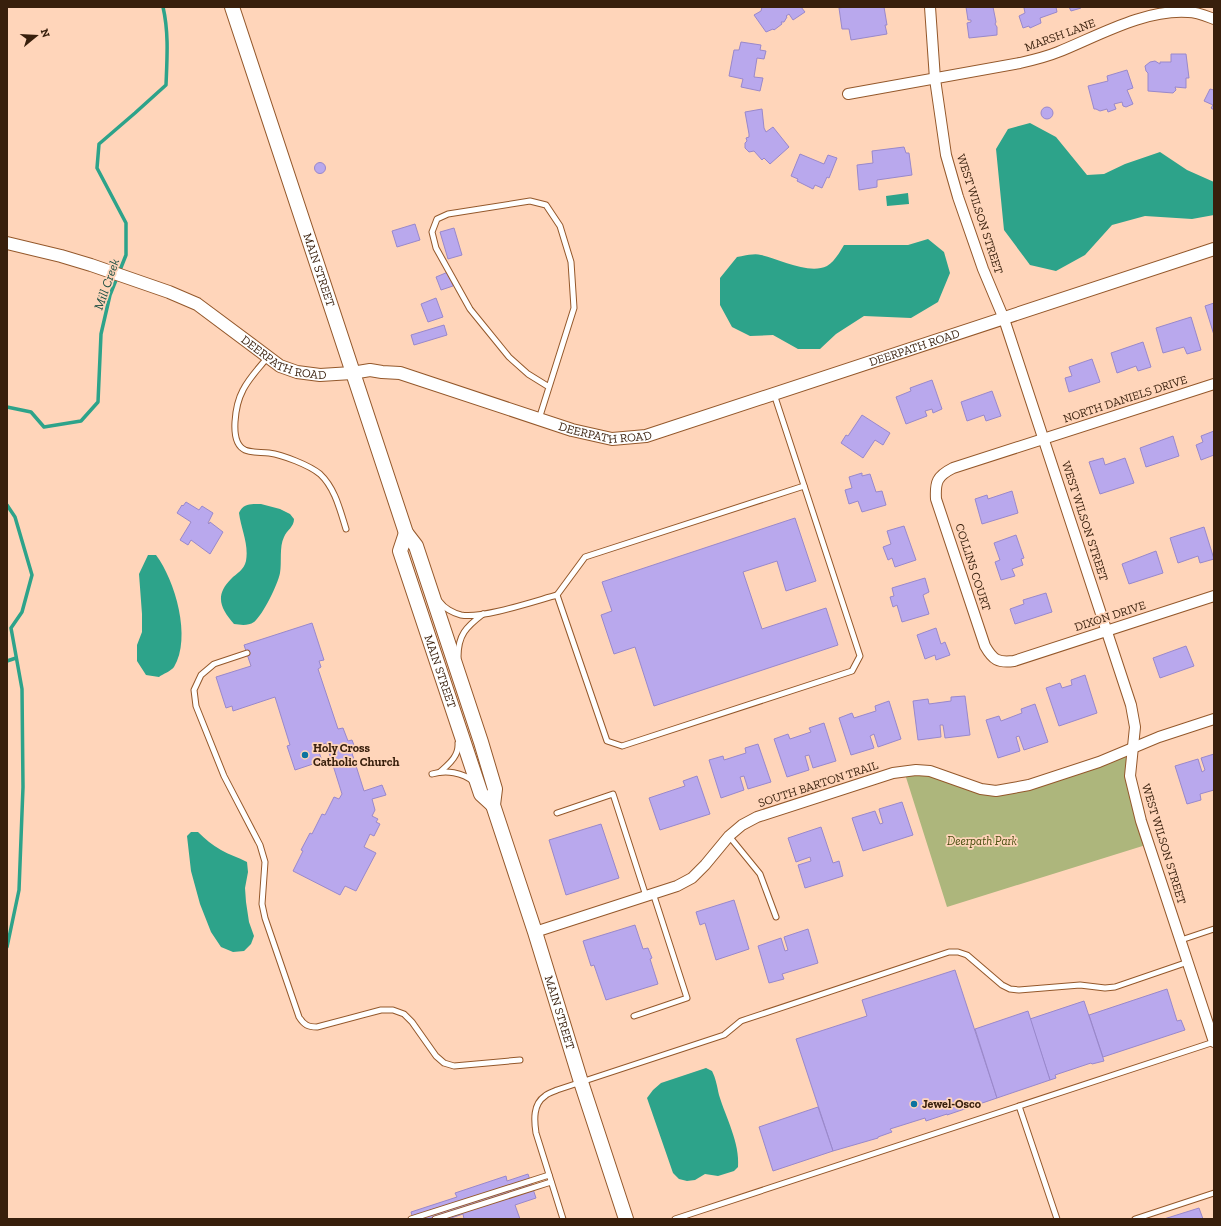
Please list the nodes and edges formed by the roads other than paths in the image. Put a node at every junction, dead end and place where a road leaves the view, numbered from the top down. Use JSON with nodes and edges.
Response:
{"nodes":[{"id":1,"x":232,"y":7,"type":"edge"},
{"id":2,"x":930,"y":7,"type":"edge"},
{"id":3,"x":1214,"y":19,"type":"edge"},
{"id":4,"x":935,"y":79,"type":"junction"},
{"id":5,"x":848,"y":94,"type":"dead end"},
{"id":6,"x":7,"y":243,"type":"edge"},
{"id":7,"x":1214,"y":249,"type":"edge"},
{"id":8,"x":1004,"y":319,"type":"junction"},
{"id":9,"x":267,"y":358,"type":"junction"},
{"id":10,"x":352,"y":373,"type":"junction"},
{"id":11,"x":1214,"y":384,"type":"edge"},
{"id":12,"x":549,"y":387,"type":"junction"},
{"id":13,"x":774,"y":394,"type":"junction"},
{"id":14,"x":539,"y":419,"type":"junction"},
{"id":15,"x":1044,"y":439,"type":"junction"},
{"id":16,"x":953,"y":468,"type":"joint"},
{"id":17,"x":804,"y":486,"type":"junction"},
{"id":18,"x":346,"y":529,"type":"dead end"},
{"id":19,"x":406,"y":533,"type":"junction"},
{"id":20,"x":430,"y":584,"type":"junction"},
{"id":21,"x":557,"y":595,"type":"junction"},
{"id":22,"x":1214,"y":596,"type":"edge"},
{"id":23,"x":484,"y":614,"type":"junction"},
{"id":24,"x":1107,"y":631,"type":"junction"},
{"id":25,"x":247,"y":654,"type":"dead end"},
{"id":26,"x":1014,"y":661,"type":"joint"},
{"id":27,"x":458,"y":672,"type":"junction"},
{"id":28,"x":1214,"y":719,"type":"edge"},
{"id":29,"x":457,"y":722,"type":"junction"},
{"id":30,"x":1133,"y":748,"type":"junction"},
{"id":31,"x":440,"y":772,"type":"junction"},
{"id":32,"x":432,"y":774,"type":"dead end"},
{"id":33,"x":479,"y":786,"type":"junction"},
{"id":34,"x":493,"y":805,"type":"junction"},
{"id":35,"x":557,"y":813,"type":"dead end"},
{"id":36,"x":728,"y":836,"type":"junction"},
{"id":37,"x":650,"y":894,"type":"junction"},
{"id":38,"x":776,"y":917,"type":"dead end"},
{"id":39,"x":1214,"y":929,"type":"edge"},
{"id":40,"x":534,"y":932,"type":"junction"},
{"id":41,"x":1181,"y":940,"type":"junction"},
{"id":42,"x":1188,"y":962,"type":"junction"},
{"id":43,"x":634,"y":1016,"type":"dead end"},
{"id":44,"x":1214,"y":1042,"type":"edge"},
{"id":45,"x":520,"y":1060,"type":"dead end"},
{"id":46,"x":581,"y":1082,"type":"junction"},
{"id":47,"x":1020,"y":1106,"type":"junction"},
{"id":48,"x":549,"y":1175,"type":"junction"},
{"id":49,"x":551,"y":1182,"type":"junction"},
{"id":50,"x":1214,"y":1193,"type":"edge"},
{"id":51,"x":411,"y":1219,"type":"edge"},
{"id":52,"x":435,"y":1219,"type":"edge"},
{"id":53,"x":563,"y":1219,"type":"edge"},
{"id":54,"x":626,"y":1219,"type":"edge"},
{"id":55,"x":675,"y":1219,"type":"edge"},
{"id":56,"x":1057,"y":1219,"type":"edge"},
{"id":57,"x":1135,"y":1219,"type":"edge"}],
"edges":[{"from":1,"to":10,"type":"main road","name":"MAIN STREET"},
{"from":2,"to":4,"type":"street","name":"WEST WILSON STREET"},
{"from":3,"to":4,"type":"street","name":"MARSH LANE"},
{"from":4,"to":5,"type":"street","name":"MARSH LANE"},
{"from":4,"to":8,"type":"street","name":"WEST WILSON STREET"},
{"from":6,"to":9,"type":"street","name":"DEERPATH ROAD"},
{"from":7,"to":8,"type":"street","name":"DEERPATH ROAD"},
{"from":8,"to":13,"type":"street","name":"DEERPATH ROAD"},
{"from":8,"to":15,"type":"street","name":"WEST WILSON STREET"},
{"from":9,"to":10,"type":"street","name":"DEERPATH ROAD"},
{"from":9,"to":18,"type":"lane"},
{"from":10,"to":14,"type":"street","name":"DEERPATH ROAD"},
{"from":10,"to":19,"type":"main road","name":"MAIN STREET"},
{"from":11,"to":15,"type":"street","name":"NORTH DANIELS DRIVE"},
{"from":12,"to":12,"type":"lane"},
{"from":12,"to":14,"type":"lane"},
{"from":13,"to":14,"type":"street","name":"DEERPATH ROAD"},
{"from":13,"to":17,"type":"lane"},
{"from":15,"to":16,"type":"street","name":"NORTH DANIELS DRIVE"},
{"from":15,"to":24,"type":"street","name":"WEST WILSON STREET"},
{"from":16,"to":26,"type":"street","name":"COLLINS COURT"},
{"from":17,"to":21,"type":"lane"},
{"from":17,"to":21,"type":"lane"},
{"from":19,"to":20,"type":"main road","name":"MAIN STREET"},
{"from":19,"to":29,"type":"main road","name":"MAIN STREET"},
{"from":20,"to":23,"type":"lane"},
{"from":20,"to":27,"type":"main road","name":"MAIN STREET"},
{"from":21,"to":23,"type":"lane"},
{"from":22,"to":24,"type":"street","name":"DIXON DRIVE"},
{"from":23,"to":27,"type":"lane"},
{"from":24,"to":26,"type":"street","name":"DIXON DRIVE"},
{"from":24,"to":30,"type":"street","name":"WEST WILSON STREET"},
{"from":25,"to":45,"type":"lane"},
{"from":27,"to":34,"type":"main road","name":"MAIN STREET"},
{"from":28,"to":30,"type":"street","name":"SOUTH BARTON TRAIL"},
{"from":29,"to":31,"type":"lane"},
{"from":29,"to":33,"type":"main road","name":"MAIN STREET"},
{"from":30,"to":36,"type":"street","name":"SOUTH BARTON TRAIL"},
{"from":30,"to":41,"type":"street","name":"WEST WILSON STREET"},
{"from":31,"to":32,"type":"lane"},
{"from":31,"to":33,"type":"lane"},
{"from":33,"to":34,"type":"main road","name":"MAIN STREET"},
{"from":34,"to":40,"type":"main road","name":"MAIN STREET"},
{"from":35,"to":37,"type":"lane"},
{"from":36,"to":37,"type":"street","name":"SOUTH BARTON TRAIL"},
{"from":36,"to":38,"type":"lane"},
{"from":37,"to":40,"type":"street","name":"SOUTH BARTON TRAIL"},
{"from":37,"to":43,"type":"lane"},
{"from":39,"to":41,"type":"lane"},
{"from":40,"to":46,"type":"main road","name":"MAIN STREET"},
{"from":41,"to":42,"type":"street","name":"WEST WILSON STREET"},
{"from":42,"to":44,"type":"street","name":"WEST WILSON STREET"},
{"from":42,"to":46,"type":"lane"},
{"from":44,"to":47,"type":"lane"},
{"from":46,"to":48,"type":"lane"},
{"from":46,"to":54,"type":"main road","name":"MAIN STREET"},
{"from":47,"to":55,"type":"lane"},
{"from":47,"to":56,"type":"lane"},
{"from":48,"to":49,"type":"lane"},
{"from":48,"to":51,"type":"lane"},
{"from":49,"to":52,"type":"lane"},
{"from":49,"to":53,"type":"lane"},
{"from":50,"to":57,"type":"lane"}]}
